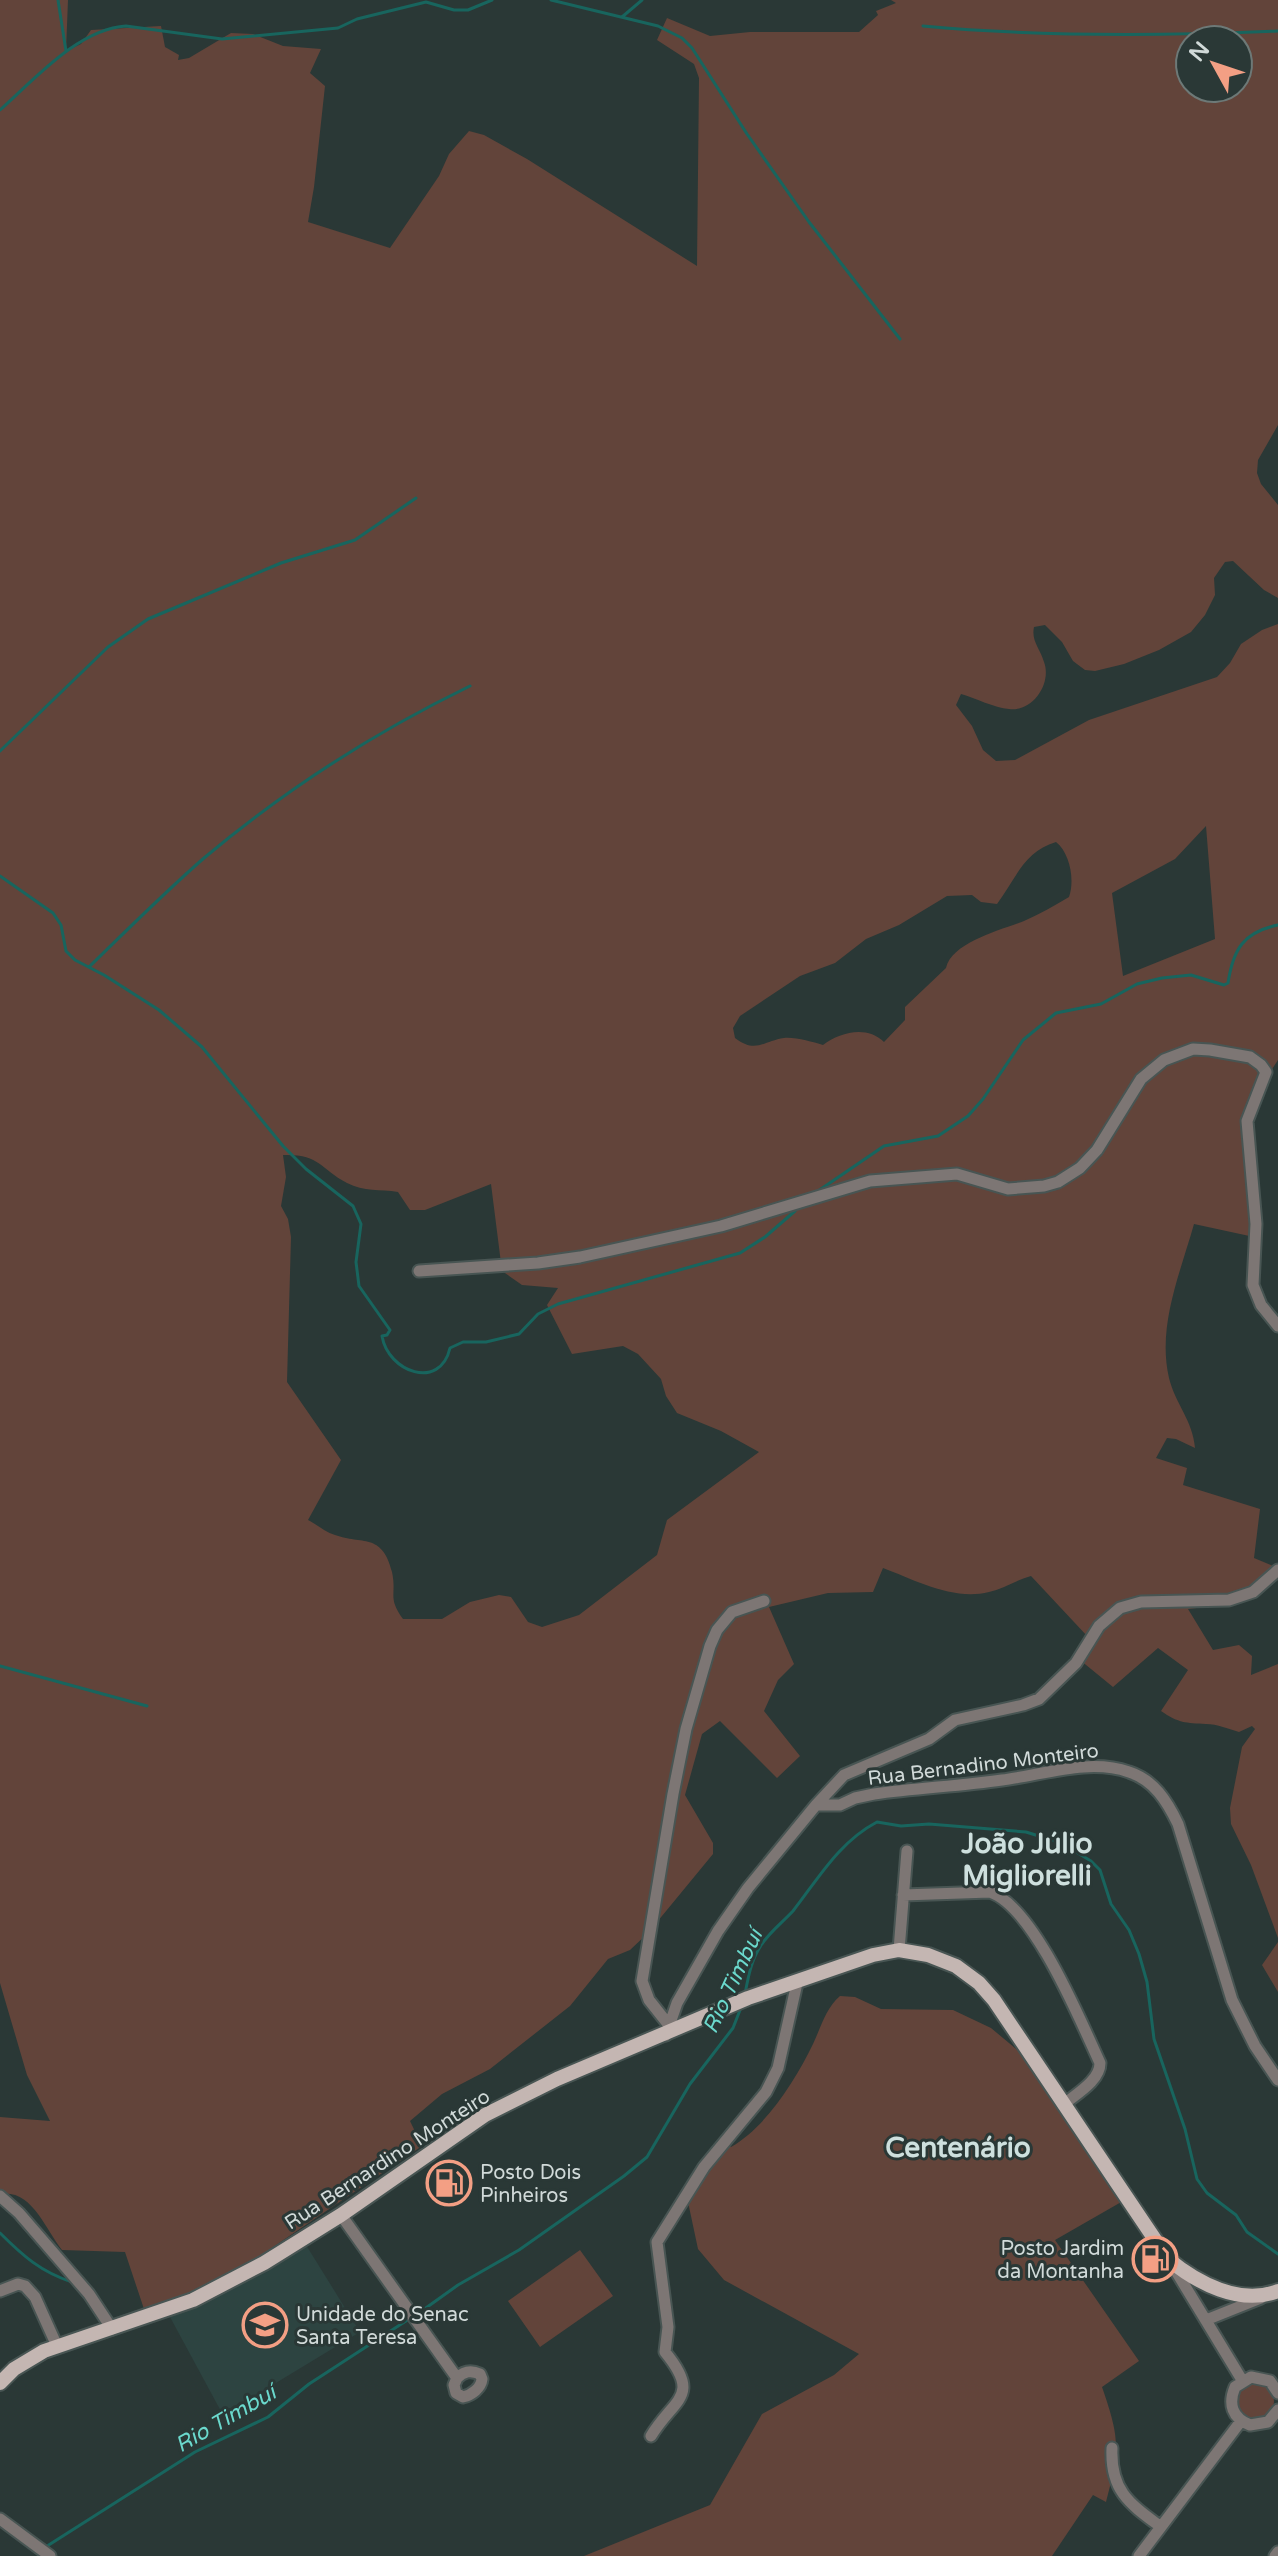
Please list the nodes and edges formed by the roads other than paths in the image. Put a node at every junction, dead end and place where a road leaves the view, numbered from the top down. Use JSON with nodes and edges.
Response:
{"nodes":[{"id":1,"x":419,"y":1271,"type":"dead end"},
{"id":2,"x":1278,"y":1326,"type":"edge"},
{"id":3,"x":1278,"y":1570,"type":"edge"},
{"id":4,"x":764,"y":1601,"type":"dead end"},
{"id":5,"x":816,"y":1805,"type":"junction"},
{"id":6,"x":907,"y":1851,"type":"dead end"},
{"id":7,"x":903,"y":1895,"type":"junction"},
{"id":8,"x":899,"y":1950,"type":"junction"},
{"id":9,"x":797,"y":1983,"type":"junction"},
{"id":10,"x":667,"y":2029,"type":"junction"},
{"id":11,"x":1278,"y":2080,"type":"edge"},
{"id":12,"x":1063,"y":2105,"type":"junction"},
{"id":13,"x":0,"y":2196,"type":"edge"},
{"id":14,"x":341,"y":2215,"type":"junction"},
{"id":15,"x":1168,"y":2259,"type":"junction"},
{"id":16,"x":0,"y":2291,"type":"edge"},
{"id":17,"x":1273,"y":2293,"type":"edge"},
{"id":18,"x":1206,"y":2320,"type":"junction"},
{"id":19,"x":112,"y":2329,"type":"junction"},
{"id":20,"x":57,"y":2346,"type":"junction"},
{"id":21,"x":457,"y":2378,"type":"dead end"},
{"id":22,"x":1242,"y":2380,"type":"junction"},
{"id":23,"x":0,"y":2383,"type":"edge"},
{"id":24,"x":1278,"y":2393,"type":"edge"},
{"id":25,"x":1277,"y":2415,"type":"edge"},
{"id":26,"x":1241,"y":2421,"type":"junction"},
{"id":27,"x":651,"y":2436,"type":"dead end"},
{"id":28,"x":1112,"y":2448,"type":"dead end"},
{"id":29,"x":0,"y":2519,"type":"edge"},
{"id":30,"x":1161,"y":2527,"type":"junction"},
{"id":31,"x":48,"y":2555,"type":"edge"},
{"id":32,"x":1139,"y":2556,"type":"edge"}],
"edges":[{"from":1,"to":2,"type":"street"},
{"from":3,"to":5,"type":"street"},
{"from":4,"to":10,"type":"street"},
{"from":5,"to":10,"type":"street"},
{"from":5,"to":11,"type":"street","name":"Rua Bernadino Monteiro"},
{"from":6,"to":7,"type":"street"},
{"from":7,"to":8,"type":"street"},
{"from":7,"to":12,"type":"street"},
{"from":8,"to":9,"type":"main road","name":"Rua Bernardino Monteiro"},
{"from":8,"to":12,"type":"main road","name":"Rua Bernardino Monteiro"},
{"from":9,"to":10,"type":"main road","name":"Rua Bernardino Monteiro"},
{"from":9,"to":27,"type":"street"},
{"from":10,"to":14,"type":"main road","name":"Rua Bernardino Monteiro"},
{"from":12,"to":15,"type":"main road","name":"Rua Bernardino Monteiro"},
{"from":13,"to":19,"type":"street"},
{"from":14,"to":19,"type":"main road","name":"Rua Bernardino Monteiro"},
{"from":14,"to":21,"type":"street"},
{"from":15,"to":17,"type":"main road"},
{"from":15,"to":18,"type":"street"},
{"from":16,"to":20,"type":"street"},
{"from":17,"to":18,"type":"street"},
{"from":18,"to":22,"type":"street"},
{"from":19,"to":20,"type":"main road","name":"Rua Bernardino Monteiro"},
{"from":20,"to":23,"type":"main road","name":"Rua Bernardino Monteiro"},
{"from":22,"to":24,"type":"street"},
{"from":22,"to":26,"type":"street"},
{"from":25,"to":26,"type":"street"},
{"from":26,"to":30,"type":"street"},
{"from":28,"to":30,"type":"street"},
{"from":29,"to":31,"type":"street"},
{"from":30,"to":32,"type":"street"}]}
